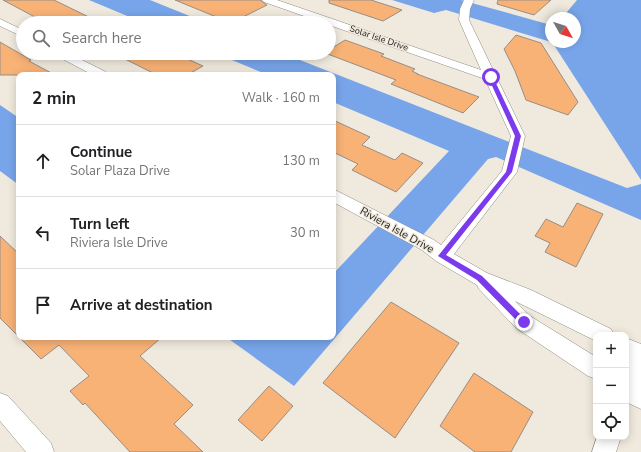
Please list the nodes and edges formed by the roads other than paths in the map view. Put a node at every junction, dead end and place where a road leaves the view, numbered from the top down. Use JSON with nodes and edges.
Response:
{"nodes":[{"id":1,"x":267,"y":0,"type":"edge"},
{"id":2,"x":469,"y":0,"type":"edge"},
{"id":3,"x":314,"y":16,"type":"edge"},
{"id":4,"x":0,"y":22,"type":"edge"},
{"id":5,"x":336,"y":24,"type":"edge"},
{"id":6,"x":16,"y":30,"type":"edge"},
{"id":7,"x":73,"y":60,"type":"edge"},
{"id":8,"x":96,"y":72,"type":"edge"},
{"id":9,"x":491,"y":77,"type":"junction"},
{"id":10,"x":336,"y":197,"type":"edge"},
{"id":11,"x":435,"y":250,"type":"junction"},
{"id":12,"x":480,"y":278,"type":"junction"},
{"id":13,"x":598,"y":332,"type":"edge"},
{"id":14,"x":629,"y":349,"type":"edge"},
{"id":15,"x":641,"y":355,"type":"edge"},
{"id":16,"x":594,"y":368,"type":"edge"},
{"id":17,"x":630,"y":392,"type":"edge"},
{"id":18,"x":0,"y":404,"type":"edge"},
{"id":19,"x":608,"y":440,"type":"edge"},
{"id":20,"x":42,"y":452,"type":"edge"},
{"id":21,"x":604,"y":452,"type":"edge"}],
"edges":[{"from":1,"to":3,"type":"street","name":"Solar Isle Drive"},
{"from":2,"to":9,"type":"street"},
{"from":4,"to":6,"type":"street"},
{"from":5,"to":9,"type":"street","name":"Solar Isle Drive"},
{"from":7,"to":8,"type":"street"},
{"from":9,"to":11,"type":"street"},
{"from":10,"to":11,"type":"street","name":"Riviera Isle Drive"},
{"from":11,"to":12,"type":"street","name":"Riviera Isle Drive"},
{"from":12,"to":13,"type":"street","name":"Riviera Isle Drive"},
{"from":12,"to":16,"type":"street","name":"Riviera Isle Drive"},
{"from":14,"to":15,"type":"street"},
{"from":15,"to":17,"type":"street"},
{"from":18,"to":20,"type":"street"},
{"from":19,"to":21,"type":"street"}]}
